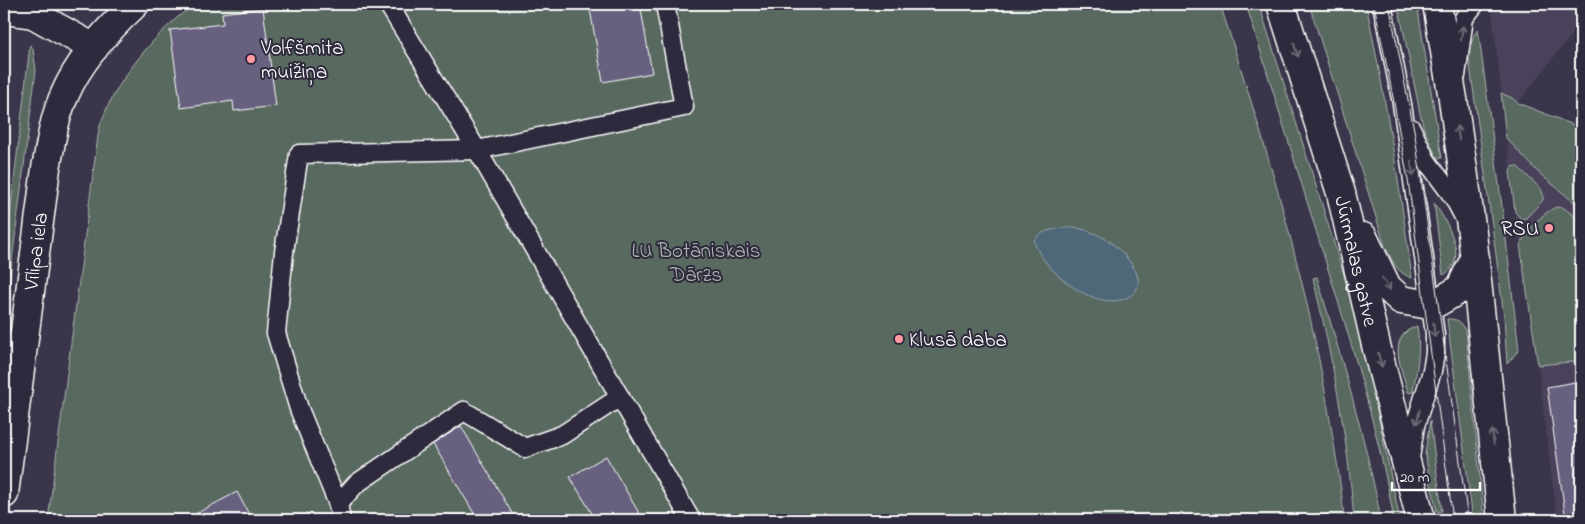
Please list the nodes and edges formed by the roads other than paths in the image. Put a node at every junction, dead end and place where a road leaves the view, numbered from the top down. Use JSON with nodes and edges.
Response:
{"nodes":[{"id":1,"x":135,"y":4,"type":"edge"},
{"id":2,"x":388,"y":4,"type":"edge"},
{"id":3,"x":664,"y":4,"type":"edge"},
{"id":4,"x":1281,"y":4,"type":"edge"},
{"id":5,"x":1382,"y":4,"type":"edge"},
{"id":6,"x":1437,"y":4,"type":"edge"},
{"id":7,"x":1475,"y":4,"type":"edge"},
{"id":8,"x":4,"y":10,"type":"edge"},
{"id":9,"x":94,"y":48,"type":"junction"},
{"id":10,"x":1453,"y":99,"type":"junction"},
{"id":11,"x":1402,"y":104,"type":"junction"},
{"id":12,"x":477,"y":150,"type":"junction"},
{"id":13,"x":1341,"y":193,"type":"junction"},
{"id":14,"x":1473,"y":245,"type":"junction"},
{"id":15,"x":1431,"y":303,"type":"junction"},
{"id":16,"x":13,"y":343,"type":"edge"},
{"id":17,"x":620,"y":397,"type":"junction"},
{"id":18,"x":6,"y":455,"type":"edge"},
{"id":19,"x":1409,"y":473,"type":"junction"},
{"id":20,"x":4,"y":494,"type":"edge"},
{"id":21,"x":340,"y":512,"type":"edge"},
{"id":22,"x":691,"y":520,"type":"edge"},
{"id":23,"x":1421,"y":520,"type":"edge"},
{"id":24,"x":1502,"y":520,"type":"edge"}],
"edges":[{"from":1,"to":9,"type":"main road","name":"Vīlipa iela"},
{"from":2,"to":12,"type":"lane"},
{"from":3,"to":12,"type":"lane"},
{"from":4,"to":13,"type":"main road","name":"Jūrmalas gatve","one_way":true},
{"from":5,"to":11,"type":"lane"},
{"from":6,"to":10,"type":"main road"},
{"from":10,"to":7,"type":"lane","one_way":true},
{"from":8,"to":9,"type":"main road"},
{"from":9,"to":16,"type":"main road","name":"Vīlipa iela"},
{"from":14,"to":10,"type":"main road","one_way":true},
{"from":11,"to":14,"type":"lane"},
{"from":11,"to":15,"type":"lane","one_way":true},
{"from":12,"to":17,"type":"lane"},
{"from":12,"to":21,"type":"lane"},
{"from":13,"to":15,"type":"main road","one_way":true},
{"from":13,"to":19,"type":"main road","name":"Jūrmalas gatve","one_way":true},
{"from":14,"to":15,"type":"main road"},
{"from":24,"to":14,"type":"main road","one_way":true},
{"from":15,"to":19,"type":"lane","one_way":true},
{"from":16,"to":18,"type":"main road","name":"Vīlipa iela"},
{"from":17,"to":21,"type":"lane"},
{"from":17,"to":22,"type":"lane"},
{"from":18,"to":20,"type":"main road","name":"Vīlipa iela"},
{"from":19,"to":23,"type":"main road","name":"Jūrmalas gatve"}]}
